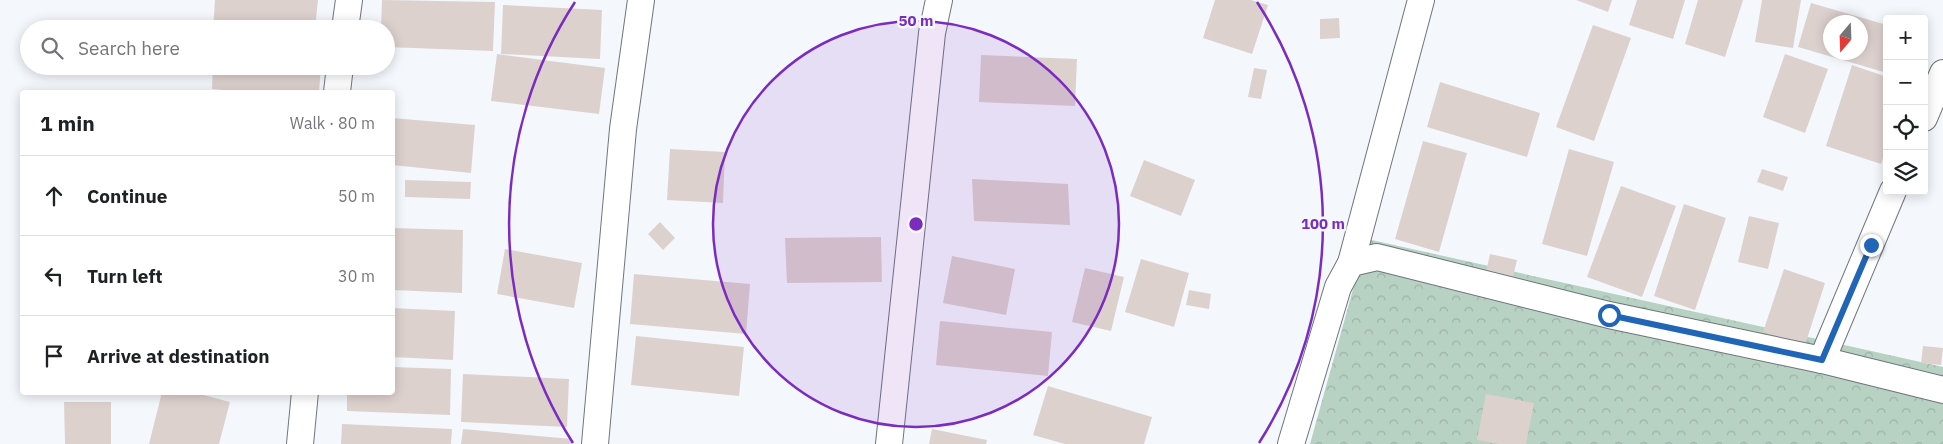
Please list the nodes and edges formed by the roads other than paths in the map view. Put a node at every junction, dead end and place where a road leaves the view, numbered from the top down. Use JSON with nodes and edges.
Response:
{"nodes":[{"id":1,"x":349,"y":0,"type":"edge"},
{"id":2,"x":641,"y":0,"type":"edge"},
{"id":3,"x":939,"y":0,"type":"edge"},
{"id":4,"x":1421,"y":0,"type":"edge"},
{"id":5,"x":346,"y":20,"type":"edge"},
{"id":6,"x":1943,"y":73,"type":"edge"},
{"id":7,"x":339,"y":75,"type":"edge"},
{"id":8,"x":337,"y":90,"type":"edge"},
{"id":9,"x":1928,"y":109,"type":"edge"},
{"id":10,"x":1892,"y":195,"type":"edge"},
{"id":11,"x":1351,"y":263,"type":"junction"},
{"id":12,"x":1822,"y":360,"type":"junction"},
{"id":13,"x":1943,"y":390,"type":"edge"},
{"id":14,"x":305,"y":395,"type":"edge"},
{"id":15,"x":300,"y":444,"type":"edge"},
{"id":16,"x":595,"y":444,"type":"edge"},
{"id":17,"x":889,"y":444,"type":"edge"},
{"id":18,"x":1291,"y":444,"type":"edge"}],
"edges":[{"from":1,"to":5,"type":"street"},
{"from":2,"to":16,"type":"street"},
{"from":3,"to":17,"type":"street"},
{"from":4,"to":11,"type":"street"},
{"from":6,"to":9,"type":"street"},
{"from":7,"to":8,"type":"street"},
{"from":10,"to":12,"type":"street"},
{"from":11,"to":12,"type":"street"},
{"from":11,"to":18,"type":"street"},
{"from":12,"to":13,"type":"street"},
{"from":14,"to":15,"type":"street"}]}
